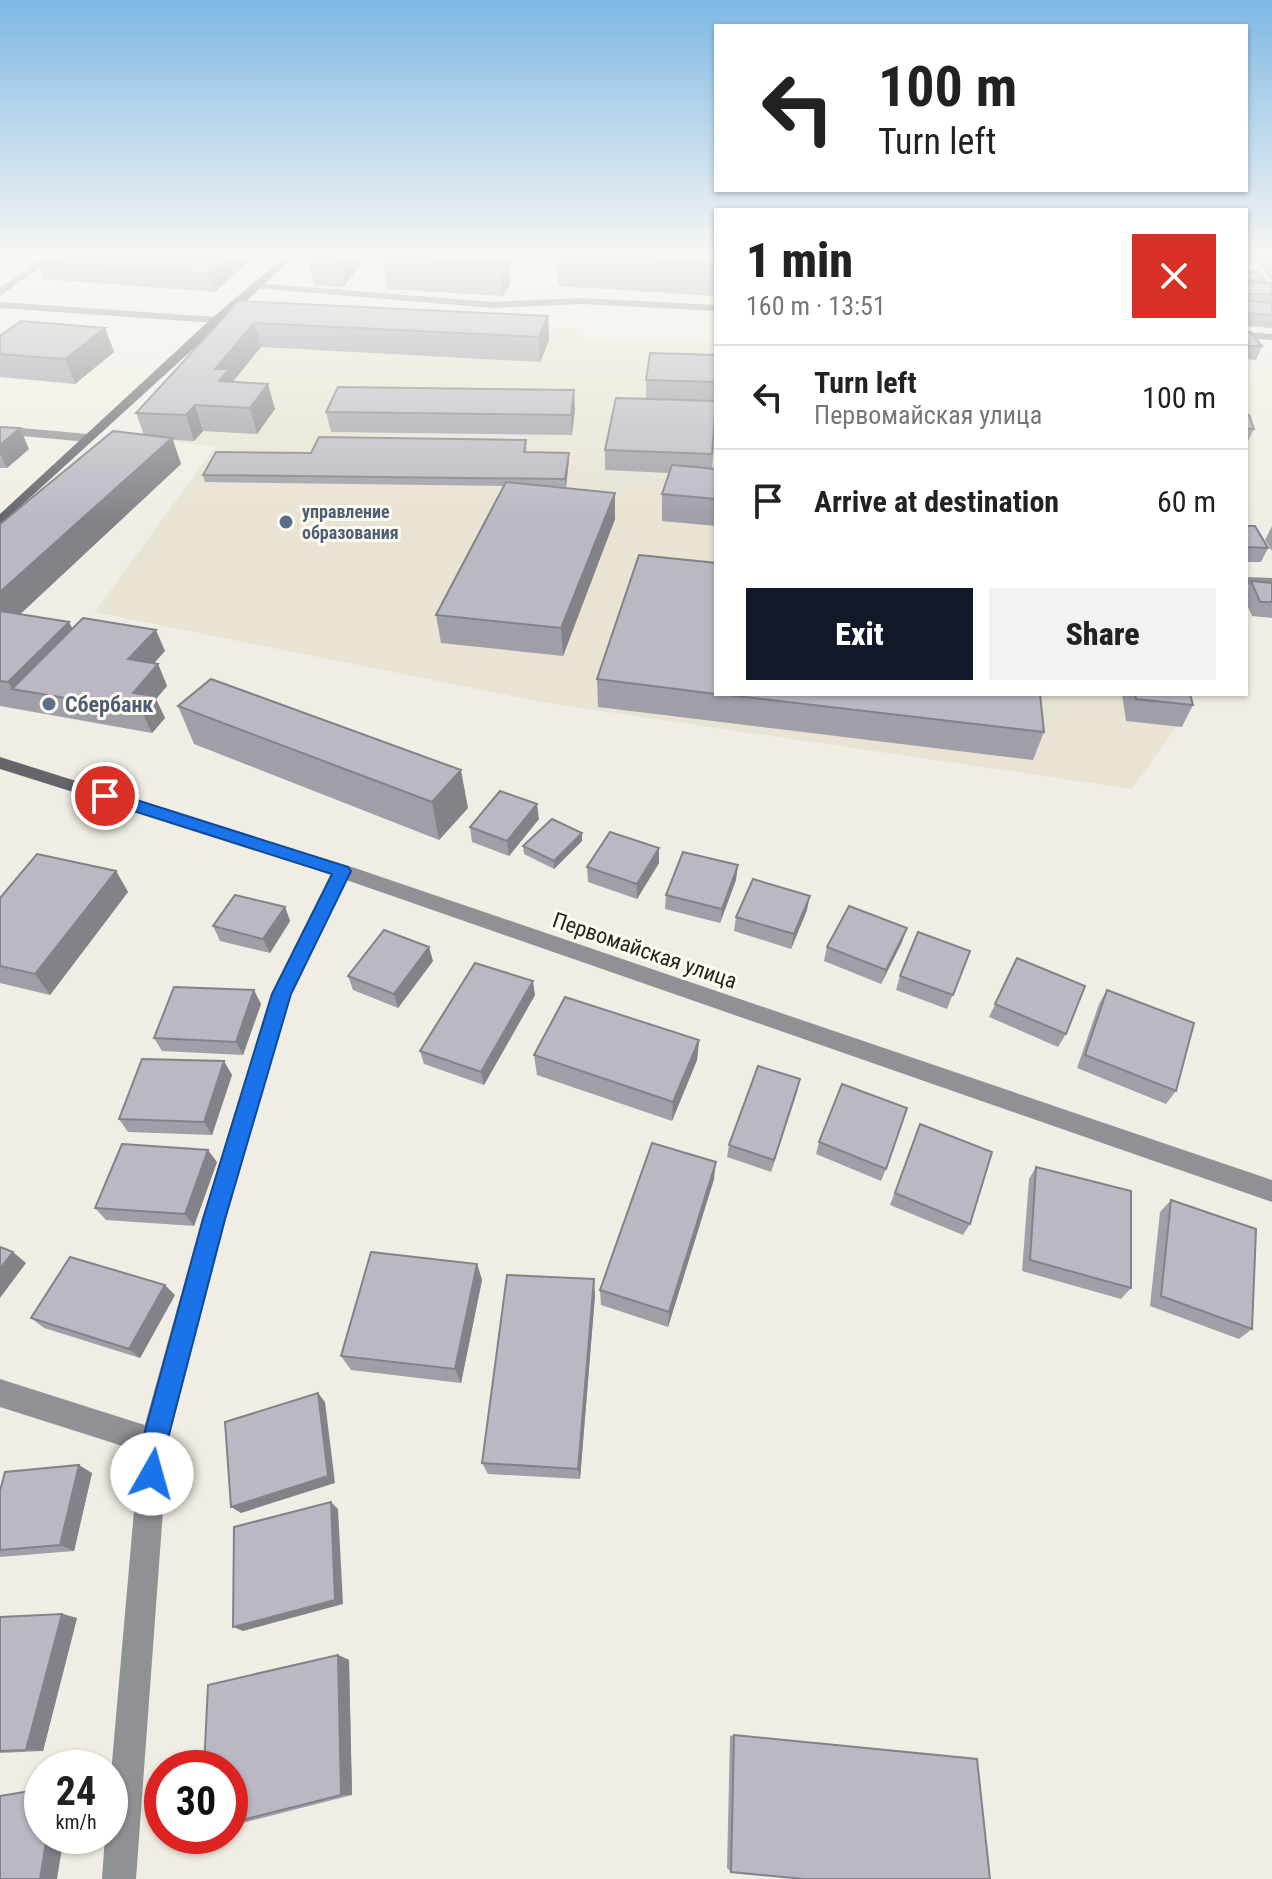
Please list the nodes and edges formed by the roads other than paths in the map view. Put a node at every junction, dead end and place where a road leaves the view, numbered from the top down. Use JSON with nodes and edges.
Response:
{"nodes":[{"id":1,"x":189,"y":345,"type":"edge"},
{"id":2,"x":0,"y":430,"type":"edge"},
{"id":3,"x":88,"y":438,"type":"junction"},
{"id":4,"x":0,"y":521,"type":"edge"},
{"id":5,"x":1248,"y":581,"type":"edge"},
{"id":6,"x":1272,"y":582,"type":"edge"},
{"id":7,"x":0,"y":763,"type":"edge"},
{"id":8,"x":105,"y":796,"type":"joint"},
{"id":9,"x":342,"y":871,"type":"junction"},
{"id":10,"x":1272,"y":1191,"type":"edge"},
{"id":11,"x":0,"y":1393,"type":"edge"},
{"id":12,"x":154,"y":1442,"type":"junction"},
{"id":13,"x":119,"y":1879,"type":"edge"}],
"edges":[{"from":1,"to":3,"type":"main road"},
{"from":2,"to":3,"type":"street"},
{"from":3,"to":4,"type":"main road"},
{"from":5,"to":6,"type":"street"},
{"from":7,"to":8,"type":"main road","name":"Первомайская улица"},
{"from":8,"to":9,"type":"street","name":"Первомайская улица"},
{"from":9,"to":10,"type":"street","name":"Первомайская улица"},
{"from":9,"to":12,"type":"street"},
{"from":11,"to":12,"type":"street"},
{"from":12,"to":13,"type":"street"}]}
